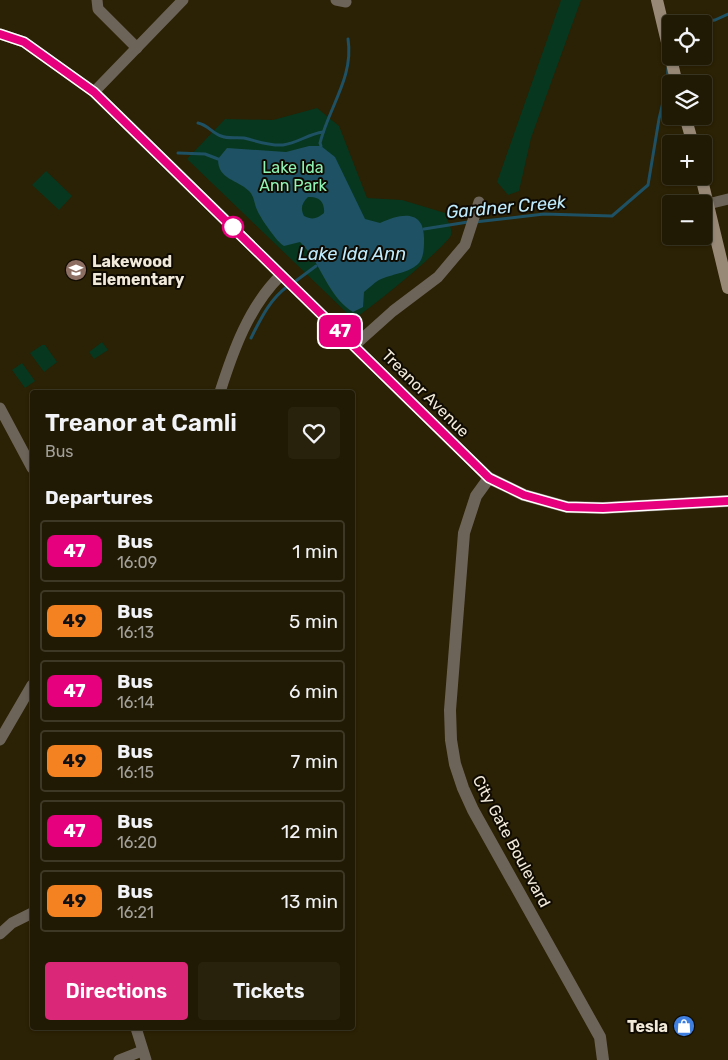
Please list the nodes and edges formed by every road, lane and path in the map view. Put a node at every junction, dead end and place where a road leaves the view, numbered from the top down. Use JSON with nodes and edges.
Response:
{"nodes":[{"id":1,"x":97,"y":0,"type":"edge"},
{"id":2,"x":183,"y":0,"type":"edge"},
{"id":3,"x":657,"y":0,"type":"edge"},
{"id":4,"x":0,"y":34,"type":"edge"},
{"id":5,"x":137,"y":48,"type":"junction"},
{"id":6,"x":675,"y":75,"type":"edge"},
{"id":7,"x":94,"y":92,"type":"junction"},
{"id":8,"x":728,"y":199,"type":"edge"},
{"id":9,"x":479,"y":202,"type":"dead end"},
{"id":10,"x":712,"y":203,"type":"edge"},
{"id":11,"x":712,"y":221,"type":"edge"},
{"id":12,"x":281,"y":275,"type":"junction"},
{"id":13,"x":728,"y":288,"type":"edge"},
{"id":14,"x":355,"y":345,"type":"junction"},
{"id":15,"x":221,"y":390,"type":"edge"},
{"id":16,"x":0,"y":408,"type":"edge"},
{"id":17,"x":30,"y":464,"type":"edge"},
{"id":18,"x":489,"y":478,"type":"junction"},
{"id":19,"x":728,"y":502,"type":"edge"},
{"id":20,"x":30,"y":688,"type":"edge"},
{"id":21,"x":0,"y":740,"type":"edge"},
{"id":22,"x":30,"y":915,"type":"edge"},
{"id":23,"x":0,"y":934,"type":"edge"},
{"id":24,"x":137,"y":1030,"type":"edge"},
{"id":25,"x":144,"y":1056,"type":"edge"},
{"id":26,"x":120,"y":1060,"type":"edge"},
{"id":27,"x":603,"y":1060,"type":"edge"}],
"edges":[{"from":1,"to":5,"type":"street"},
{"from":2,"to":5,"type":"street"},
{"from":3,"to":6,"type":"main road"},
{"from":4,"to":7,"type":"street","name":"Treanor Avenue"},
{"from":5,"to":7,"type":"street"},
{"from":7,"to":12,"type":"street","name":"Treanor Avenue"},
{"from":8,"to":10,"type":"street"},
{"from":9,"to":14,"type":"street"},
{"from":11,"to":13,"type":"main road"},
{"from":12,"to":14,"type":"street","name":"Treanor Avenue"},
{"from":12,"to":15,"type":"street"},
{"from":14,"to":18,"type":"street","name":"Treanor Avenue"},
{"from":16,"to":17,"type":"street"},
{"from":18,"to":19,"type":"street","name":"Treanor Avenue"},
{"from":18,"to":27,"type":"street","name":"City Gate Boulevard"},
{"from":20,"to":21,"type":"street"},
{"from":22,"to":23,"type":"street"},
{"from":24,"to":25,"type":"street"},
{"from":25,"to":26,"type":"street"}]}
